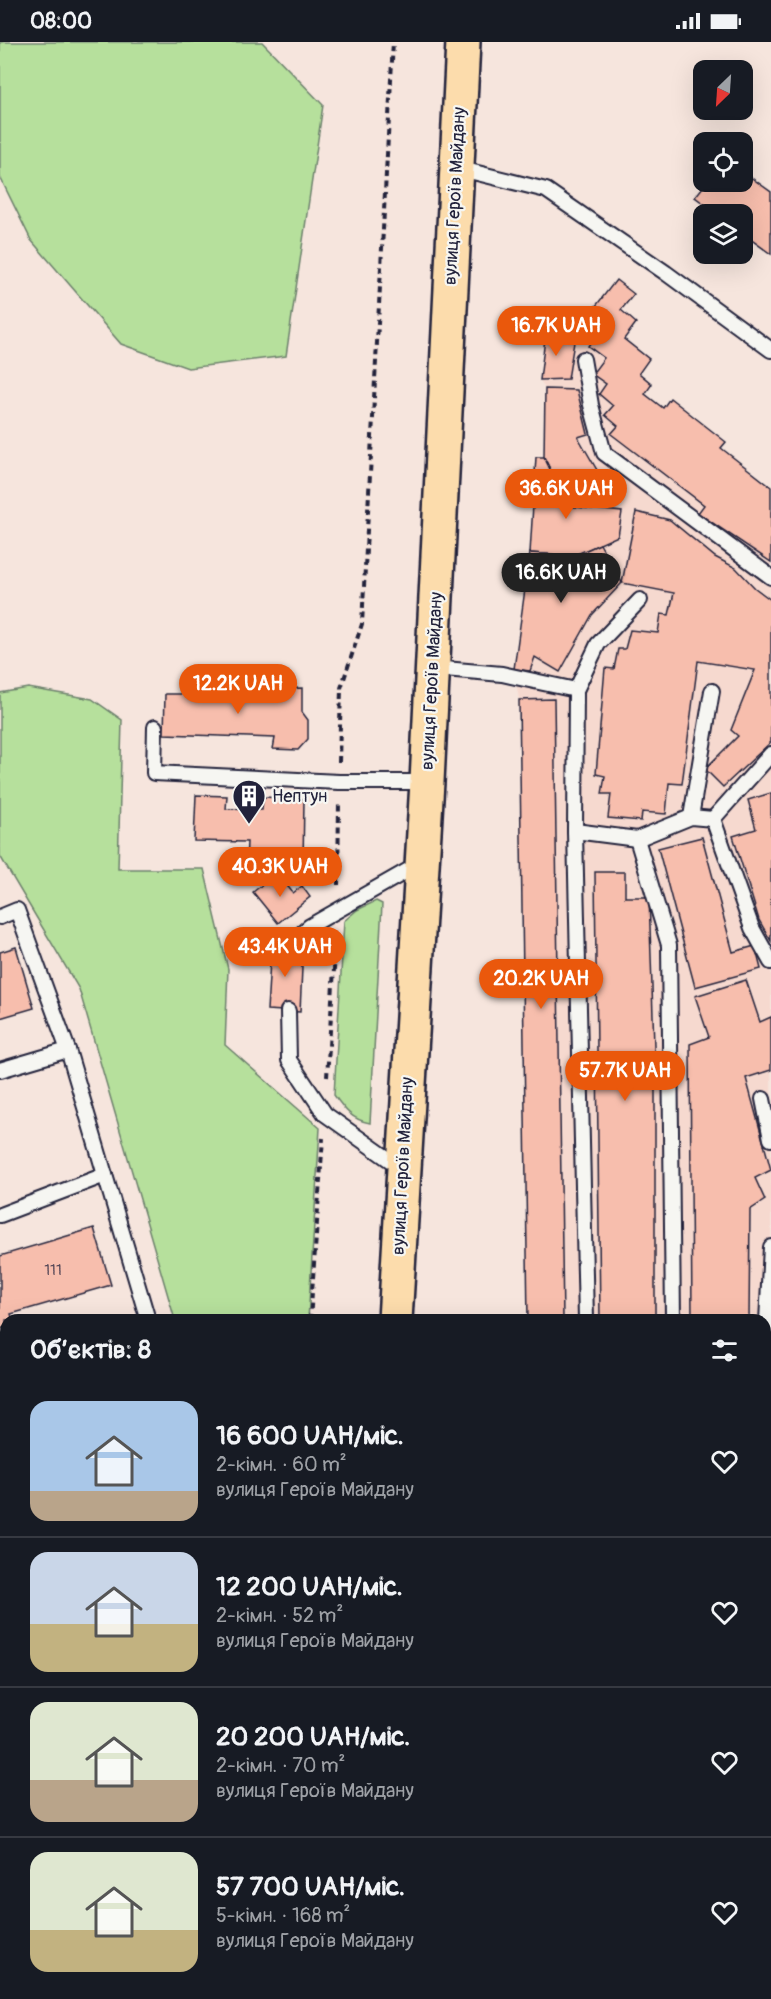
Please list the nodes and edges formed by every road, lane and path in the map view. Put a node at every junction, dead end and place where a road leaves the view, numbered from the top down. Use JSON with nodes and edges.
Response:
{"nodes":[{"id":1,"x":393,"y":42,"type":"edge"},
{"id":2,"x":459,"y":44,"type":"edge"},
{"id":3,"x":457,"y":168,"type":"junction"},
{"id":4,"x":771,"y":350,"type":"edge"},
{"id":5,"x":583,"y":359,"type":"dead end"},
{"id":6,"x":771,"y":577,"type":"edge"},
{"id":7,"x":640,"y":600,"type":"dead end"},
{"id":8,"x":432,"y":668,"type":"junction"},
{"id":9,"x":576,"y":690,"type":"junction"},
{"id":10,"x":712,"y":690,"type":"dead end"},
{"id":11,"x":154,"y":727,"type":"dead end"},
{"id":12,"x":771,"y":754,"type":"edge"},
{"id":13,"x":339,"y":782,"type":"junction"},
{"id":14,"x":427,"y":782,"type":"junction"},
{"id":15,"x":691,"y":817,"type":"junction"},
{"id":16,"x":713,"y":819,"type":"junction"},
{"id":17,"x":574,"y":831,"type":"junction"},
{"id":18,"x":637,"y":839,"type":"junction"},
{"id":19,"x":421,"y":862,"type":"junction"},
{"id":20,"x":338,"y":910,"type":"junction"},
{"id":21,"x":0,"y":917,"type":"edge"},
{"id":22,"x":289,"y":945,"type":"dead end"},
{"id":23,"x":771,"y":962,"type":"edge"},
{"id":24,"x":288,"y":1011,"type":"dead end"},
{"id":25,"x":68,"y":1050,"type":"junction"},
{"id":26,"x":0,"y":1070,"type":"edge"},
{"id":27,"x":763,"y":1099,"type":"dead end"},
{"id":28,"x":325,"y":1114,"type":"junction"},
{"id":29,"x":771,"y":1139,"type":"edge"},
{"id":30,"x":403,"y":1169,"type":"junction"},
{"id":31,"x":105,"y":1175,"type":"junction"},
{"id":32,"x":0,"y":1215,"type":"edge"},
{"id":33,"x":771,"y":1247,"type":"edge"},
{"id":34,"x":146,"y":1314,"type":"edge"},
{"id":35,"x":310,"y":1314,"type":"edge"},
{"id":36,"x":395,"y":1314,"type":"edge"},
{"id":37,"x":586,"y":1314,"type":"edge"},
{"id":38,"x":673,"y":1314,"type":"edge"},
{"id":39,"x":767,"y":1314,"type":"edge"}],
"edges":[{"from":1,"to":13,"type":"path"},
{"from":2,"to":3,"type":"main road","name":"вулиця Героїв Майдану"},
{"from":3,"to":4,"type":"lane"},
{"from":3,"to":8,"type":"main road","name":"вулиця Героїв Майдану"},
{"from":5,"to":6,"type":"lane"},
{"from":7,"to":9,"type":"lane"},
{"from":8,"to":9,"type":"lane"},
{"from":8,"to":14,"type":"main road","name":"вулиця Героїв Майдану"},
{"from":9,"to":17,"type":"lane"},
{"from":10,"to":15,"type":"lane"},
{"from":11,"to":13,"type":"lane"},
{"from":12,"to":16,"type":"lane"},
{"from":13,"to":14,"type":"lane"},
{"from":13,"to":20,"type":"path"},
{"from":14,"to":19,"type":"main road","name":"вулиця Героїв Майдану"},
{"from":15,"to":16,"type":"lane"},
{"from":15,"to":18,"type":"lane"},
{"from":16,"to":23,"type":"lane"},
{"from":17,"to":18,"type":"lane"},
{"from":17,"to":37,"type":"lane"},
{"from":18,"to":38,"type":"lane"},
{"from":19,"to":20,"type":"lane"},
{"from":19,"to":30,"type":"main road","name":"вулиця Героїв Майдану"},
{"from":20,"to":22,"type":"lane"},
{"from":20,"to":28,"type":"path"},
{"from":21,"to":25,"type":"lane"},
{"from":24,"to":28,"type":"lane"},
{"from":25,"to":26,"type":"lane"},
{"from":25,"to":31,"type":"lane"},
{"from":27,"to":29,"type":"lane"},
{"from":28,"to":30,"type":"lane"},
{"from":28,"to":35,"type":"path"},
{"from":30,"to":36,"type":"main road","name":"вулиця Героїв Майдану"},
{"from":31,"to":32,"type":"lane"},
{"from":31,"to":34,"type":"lane"},
{"from":33,"to":39,"type":"lane"}]}
